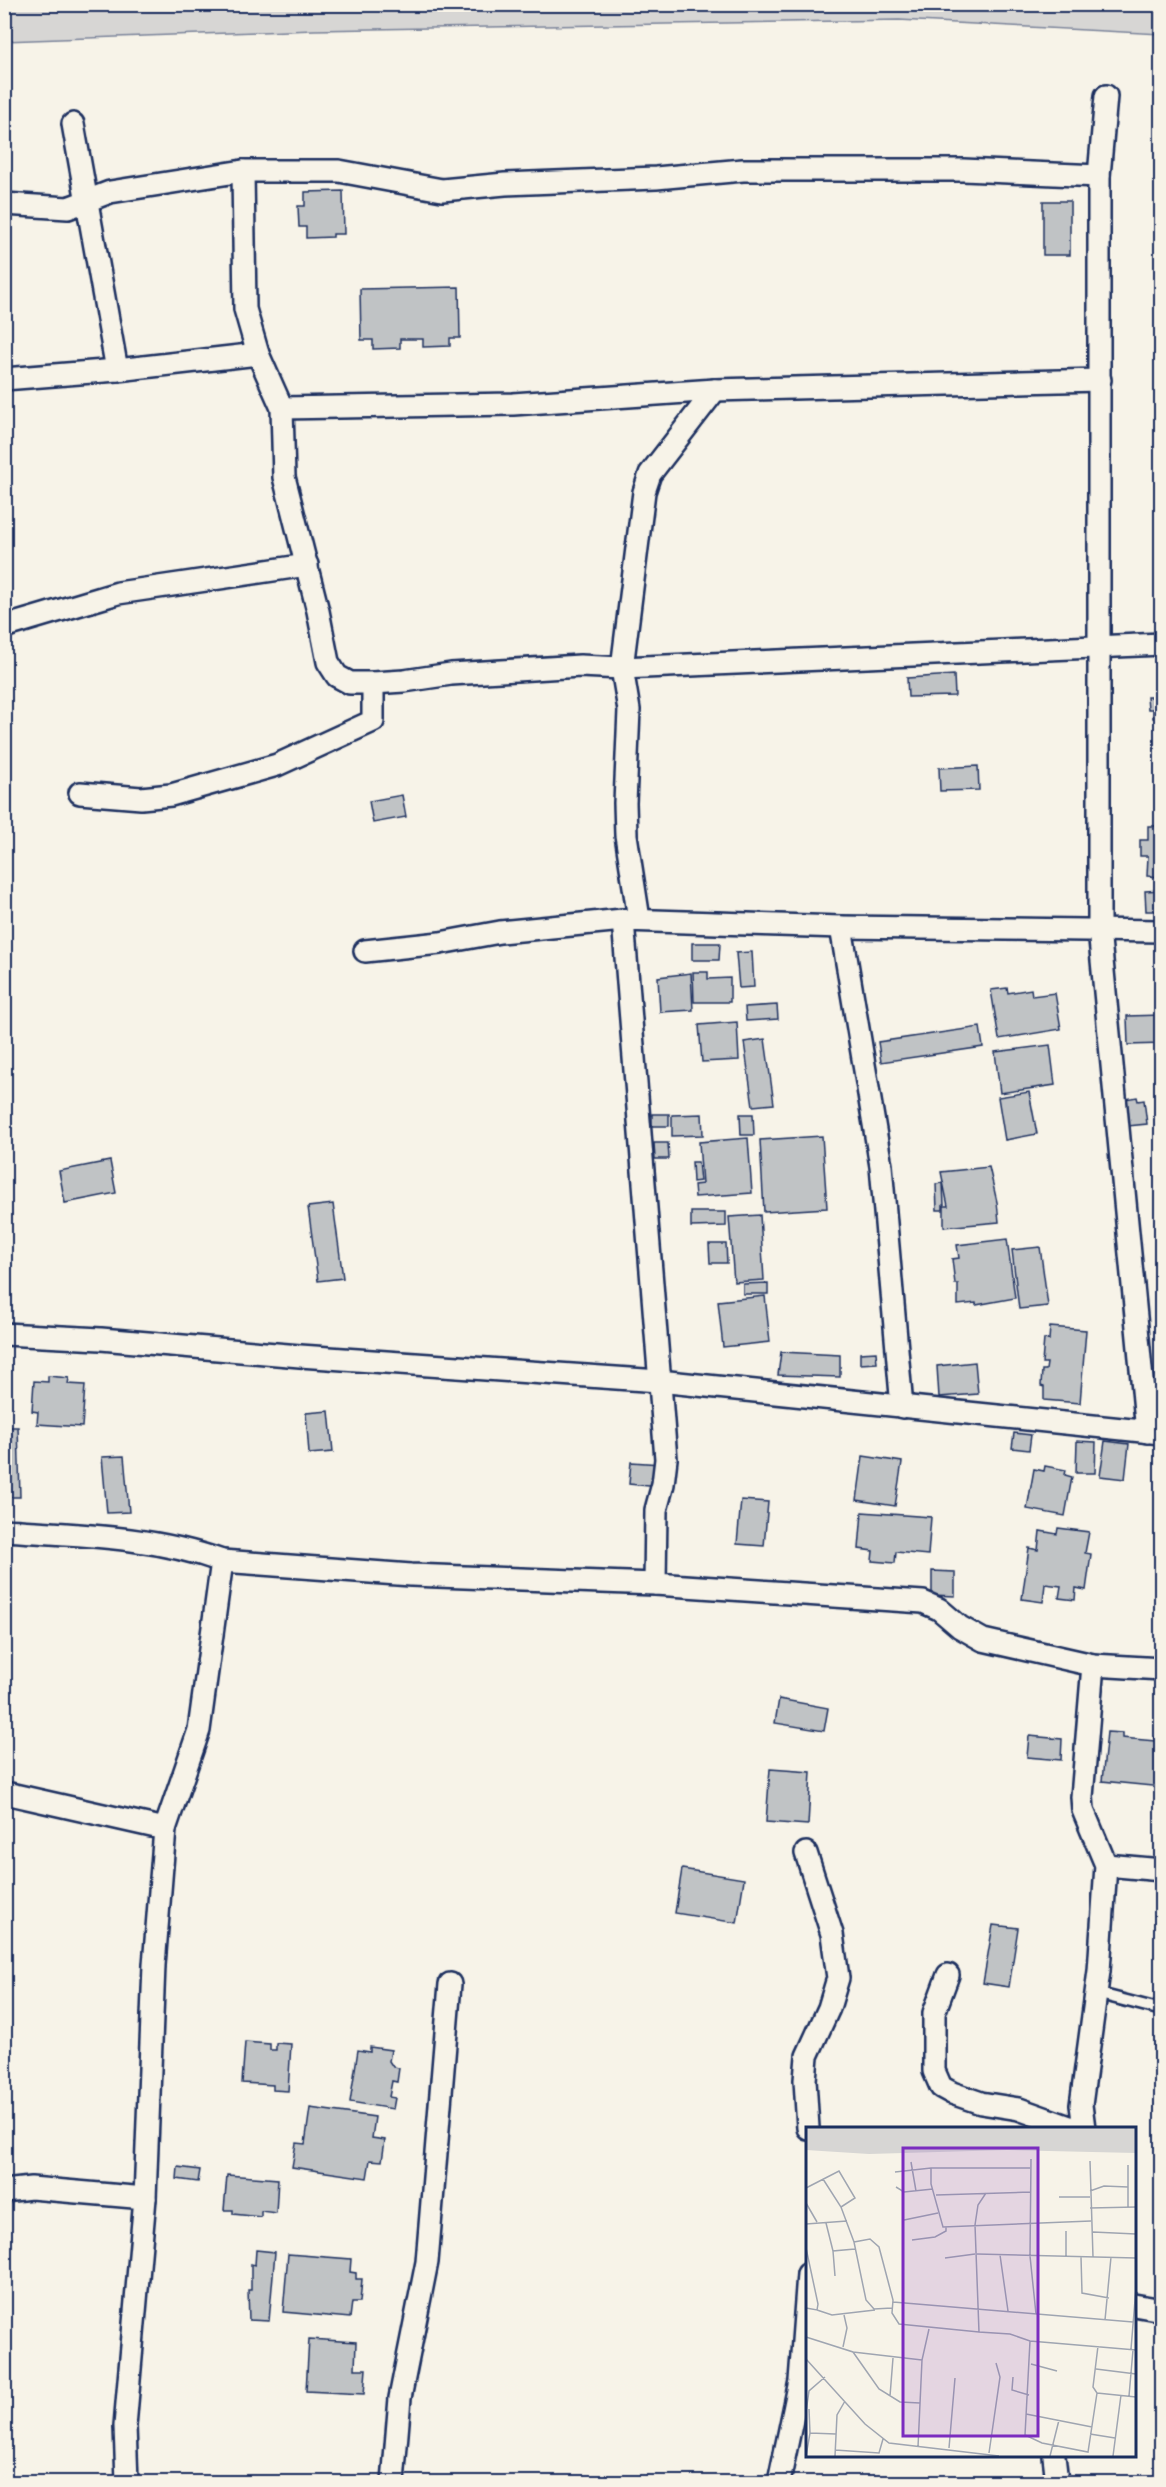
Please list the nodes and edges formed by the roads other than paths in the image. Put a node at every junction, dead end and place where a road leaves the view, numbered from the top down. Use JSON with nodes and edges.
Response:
{"nodes":[{"id":1,"x":1106,"y":96,"type":"dead end"},
{"id":2,"x":74,"y":124,"type":"dead end"},
{"id":3,"x":243,"y":171,"type":"junction"},
{"id":4,"x":1099,"y":176,"type":"junction"},
{"id":5,"x":87,"y":199,"type":"junction"},
{"id":6,"x":4,"y":204,"type":"edge"},
{"id":7,"x":258,"y":354,"type":"junction"},
{"id":8,"x":117,"y":370,"type":"junction"},
{"id":9,"x":4,"y":379,"type":"edge"},
{"id":10,"x":1100,"y":380,"type":"junction"},
{"id":11,"x":715,"y":390,"type":"junction"},
{"id":12,"x":282,"y":408,"type":"junction"},
{"id":13,"x":307,"y":565,"type":"junction"},
{"id":14,"x":7,"y":626,"type":"dead end"},
{"id":15,"x":1161,"y":644,"type":"edge"},
{"id":16,"x":1100,"y":646,"type":"junction"},
{"id":17,"x":622,"y":668,"type":"junction"},
{"id":18,"x":374,"y":683,"type":"junction"},
{"id":19,"x":80,"y":794,"type":"dead end"},
{"id":20,"x":631,"y":920,"type":"junction"},
{"id":21,"x":841,"y":927,"type":"junction"},
{"id":22,"x":1099,"y":929,"type":"junction"},
{"id":23,"x":1161,"y":931,"type":"edge"},
{"id":24,"x":365,"y":951,"type":"dead end"},
{"id":25,"x":4,"y":1334,"type":"edge"},
{"id":26,"x":659,"y":1381,"type":"junction"},
{"id":27,"x":902,"y":1407,"type":"junction"},
{"id":28,"x":1154,"y":1433,"type":"edge"},
{"id":29,"x":4,"y":1530,"type":"edge"},
{"id":30,"x":222,"y":1561,"type":"junction"},
{"id":31,"x":655,"y":1584,"type":"junction"},
{"id":32,"x":1093,"y":1665,"type":"junction"},
{"id":33,"x":1161,"y":1669,"type":"edge"},
{"id":34,"x":4,"y":1795,"type":"edge"},
{"id":35,"x":165,"y":1829,"type":"junction"},
{"id":36,"x":806,"y":1853,"type":"dead end"},
{"id":37,"x":1106,"y":1865,"type":"junction"},
{"id":38,"x":1161,"y":1870,"type":"edge"},
{"id":39,"x":948,"y":1975,"type":"dead end"},
{"id":40,"x":450,"y":1984,"type":"dead end"},
{"id":41,"x":1096,"y":1993,"type":"junction"},
{"id":42,"x":1161,"y":2010,"type":"edge"},
{"id":43,"x":808,"y":2127,"type":"edge"},
{"id":44,"x":1069,"y":2127,"type":"edge"},
{"id":45,"x":1084,"y":2127,"type":"edge"},
{"id":46,"x":4,"y":2191,"type":"edge"},
{"id":47,"x":146,"y":2198,"type":"junction"},
{"id":48,"x":806,"y":2289,"type":"edge"},
{"id":49,"x":1136,"y":2305,"type":"edge"},
{"id":50,"x":1161,"y":2310,"type":"edge"},
{"id":51,"x":1054,"y":2457,"type":"edge"},
{"id":52,"x":127,"y":2482,"type":"edge"},
{"id":53,"x":393,"y":2482,"type":"edge"},
{"id":54,"x":779,"y":2482,"type":"edge"},
{"id":55,"x":1058,"y":2482,"type":"edge"}],
"edges":[{"from":1,"to":4,"type":"street"},
{"from":2,"to":5,"type":"street"},
{"from":3,"to":4,"type":"street"},
{"from":3,"to":5,"type":"street"},
{"from":3,"to":7,"type":"street"},
{"from":4,"to":10,"type":"street"},
{"from":5,"to":6,"type":"street"},
{"from":5,"to":8,"type":"street"},
{"from":7,"to":8,"type":"street"},
{"from":7,"to":12,"type":"street"},
{"from":8,"to":9,"type":"street"},
{"from":10,"to":11,"type":"street"},
{"from":10,"to":16,"type":"street"},
{"from":11,"to":12,"type":"street"},
{"from":11,"to":17,"type":"street"},
{"from":12,"to":13,"type":"street"},
{"from":13,"to":14,"type":"street"},
{"from":13,"to":18,"type":"street"},
{"from":15,"to":16,"type":"street"},
{"from":16,"to":17,"type":"street"},
{"from":16,"to":22,"type":"street"},
{"from":17,"to":18,"type":"street"},
{"from":17,"to":20,"type":"street"},
{"from":18,"to":19,"type":"street"},
{"from":20,"to":21,"type":"street"},
{"from":20,"to":24,"type":"street"},
{"from":20,"to":26,"type":"street"},
{"from":21,"to":22,"type":"street"},
{"from":21,"to":27,"type":"street"},
{"from":22,"to":23,"type":"street"},
{"from":22,"to":28,"type":"street"},
{"from":25,"to":26,"type":"street"},
{"from":26,"to":27,"type":"street"},
{"from":26,"to":31,"type":"street"},
{"from":27,"to":28,"type":"street"},
{"from":29,"to":30,"type":"street"},
{"from":30,"to":31,"type":"street"},
{"from":30,"to":35,"type":"street"},
{"from":31,"to":32,"type":"street"},
{"from":32,"to":33,"type":"street"},
{"from":32,"to":37,"type":"street"},
{"from":34,"to":35,"type":"street"},
{"from":35,"to":47,"type":"street"},
{"from":36,"to":43,"type":"street"},
{"from":37,"to":38,"type":"street"},
{"from":37,"to":41,"type":"street"},
{"from":39,"to":44,"type":"street"},
{"from":40,"to":53,"type":"street"},
{"from":41,"to":42,"type":"lane"},
{"from":41,"to":45,"type":"street"},
{"from":46,"to":47,"type":"street"},
{"from":47,"to":52,"type":"street"},
{"from":48,"to":54,"type":"street"},
{"from":49,"to":50,"type":"street"},
{"from":51,"to":55,"type":"street"}]}
